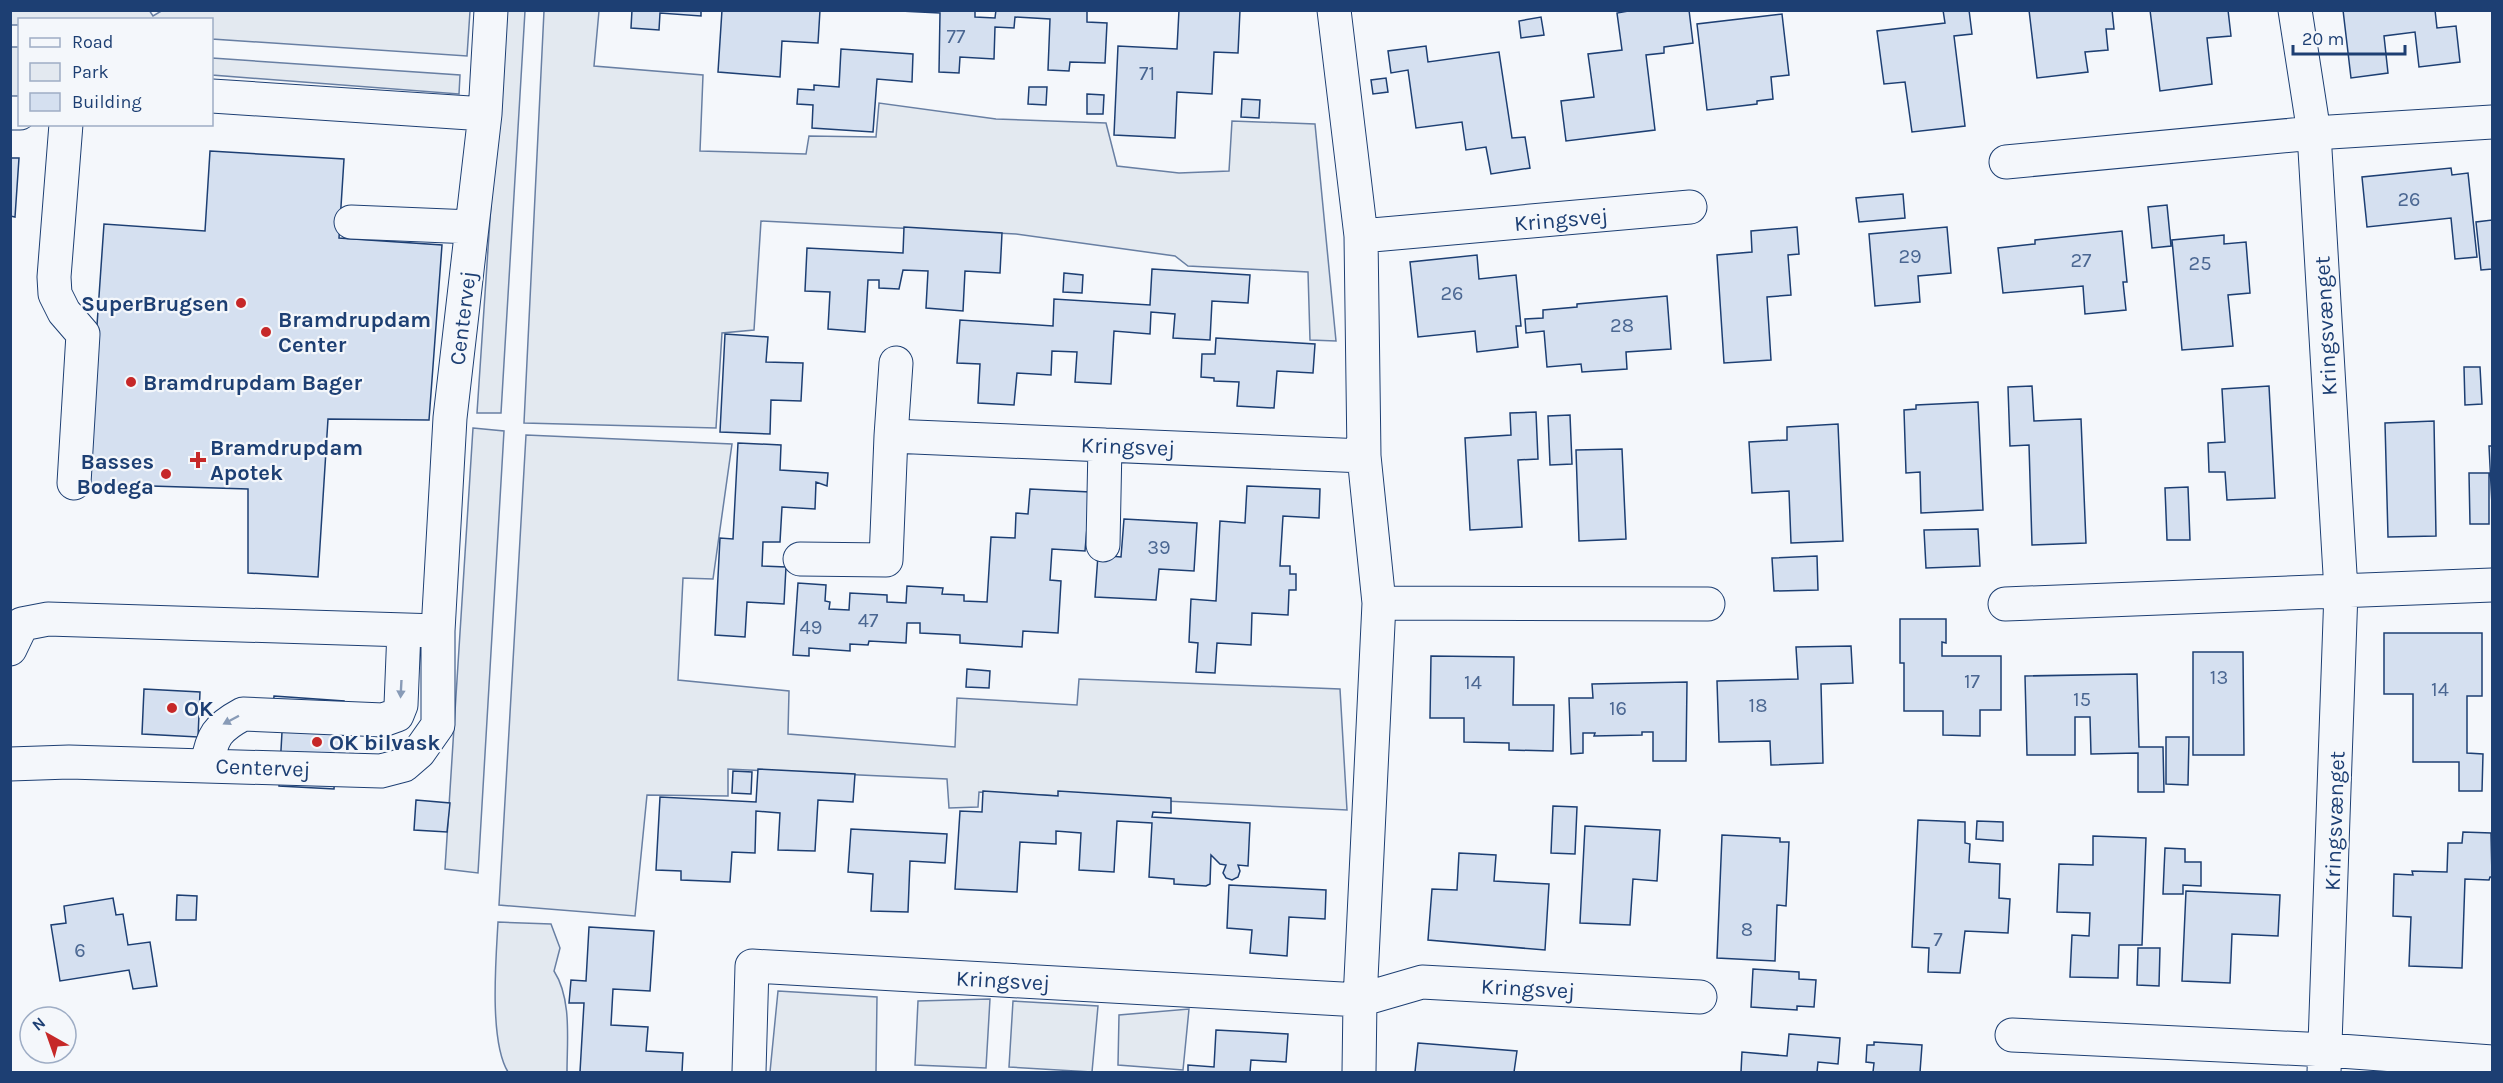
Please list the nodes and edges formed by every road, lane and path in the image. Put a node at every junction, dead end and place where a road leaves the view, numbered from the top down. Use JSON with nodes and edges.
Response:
{"nodes":[{"id":1,"x":491,"y":10,"type":"edge"},
{"id":2,"x":1334,"y":10,"type":"edge"},
{"id":3,"x":2295,"y":10,"type":"edge"},
{"id":4,"x":213,"y":96,"type":"edge"},
{"id":5,"x":485,"y":114,"type":"junction"},
{"id":6,"x":2493,"y":122,"type":"edge"},
{"id":7,"x":66,"y":126,"type":"edge"},
{"id":8,"x":2314,"y":133,"type":"junction"},
{"id":9,"x":2007,"y":162,"type":"dead end"},
{"id":10,"x":1690,"y":207,"type":"dead end"},
{"id":11,"x":351,"y":222,"type":"dead end"},
{"id":12,"x":472,"y":227,"type":"junction"},
{"id":13,"x":1361,"y":236,"type":"junction"},
{"id":14,"x":896,"y":363,"type":"dead end"},
{"id":15,"x":891,"y":436,"type":"junction"},
{"id":16,"x":1105,"y":445,"type":"junction"},
{"id":17,"x":1364,"y":456,"type":"junction"},
{"id":18,"x":74,"y":483,"type":"dead end"},
{"id":19,"x":1103,"y":545,"type":"dead end"},
{"id":20,"x":801,"y":559,"type":"dead end"},
{"id":21,"x":2493,"y":585,"type":"edge"},
{"id":22,"x":2342,"y":591,"type":"junction"},
{"id":23,"x":1379,"y":603,"type":"junction"},
{"id":24,"x":1708,"y":604,"type":"dead end"},
{"id":25,"x":2005,"y":604,"type":"dead end"},
{"id":26,"x":404,"y":630,"type":"junction"},
{"id":27,"x":438,"y":631,"type":"junction"},
{"id":28,"x":10,"y":649,"type":"edge"},
{"id":29,"x":10,"y":764,"type":"edge"},
{"id":30,"x":207,"y":765,"type":"junction"},
{"id":31,"x":1700,"y":997,"type":"dead end"},
{"id":32,"x":1360,"y":1000,"type":"junction"},
{"id":33,"x":2012,"y":1035,"type":"dead end"},
{"id":34,"x":2325,"y":1061,"type":"edge"},
{"id":35,"x":2493,"y":1062,"type":"edge"},
{"id":36,"x":749,"y":1072,"type":"edge"},
{"id":37,"x":1359,"y":1072,"type":"edge"}],
"edges":[{"from":1,"to":5,"type":"street","name":"Centervej"},
{"from":2,"to":13,"type":"street"},
{"from":3,"to":8,"type":"street","name":"Kringsvænget"},
{"from":4,"to":5,"type":"street"},
{"from":5,"to":12,"type":"street","name":"Centervej"},
{"from":6,"to":8,"type":"street"},
{"from":7,"to":18,"type":"street"},
{"from":8,"to":9,"type":"street"},
{"from":8,"to":22,"type":"street","name":"Kringsvænget"},
{"from":10,"to":13,"type":"street","name":"Kringsvej"},
{"from":11,"to":12,"type":"street"},
{"from":12,"to":27,"type":"street","name":"Centervej"},
{"from":13,"to":17,"type":"street"},
{"from":14,"to":15,"type":"street"},
{"from":15,"to":16,"type":"street","name":"Kringsvej"},
{"from":15,"to":20,"type":"street"},
{"from":16,"to":17,"type":"street","name":"Kringsvej"},
{"from":16,"to":19,"type":"street"},
{"from":17,"to":23,"type":"street"},
{"from":21,"to":22,"type":"street"},
{"from":22,"to":25,"type":"street"},
{"from":22,"to":34,"type":"street","name":"Kringsvænget"},
{"from":23,"to":24,"type":"street"},
{"from":23,"to":32,"type":"street"},
{"from":26,"to":27,"type":"street"},
{"from":26,"to":28,"type":"street"},
{"from":26,"to":30,"type":"street","one_way":true},
{"from":27,"to":30,"type":"street","name":"Centervej"},
{"from":29,"to":30,"type":"street","name":"Centervej"},
{"from":31,"to":32,"type":"street","name":"Kringsvej"},
{"from":32,"to":36,"type":"street","name":"Kringsvej"},
{"from":32,"to":37,"type":"street"},
{"from":33,"to":34,"type":"street"},
{"from":34,"to":35,"type":"street"}]}
